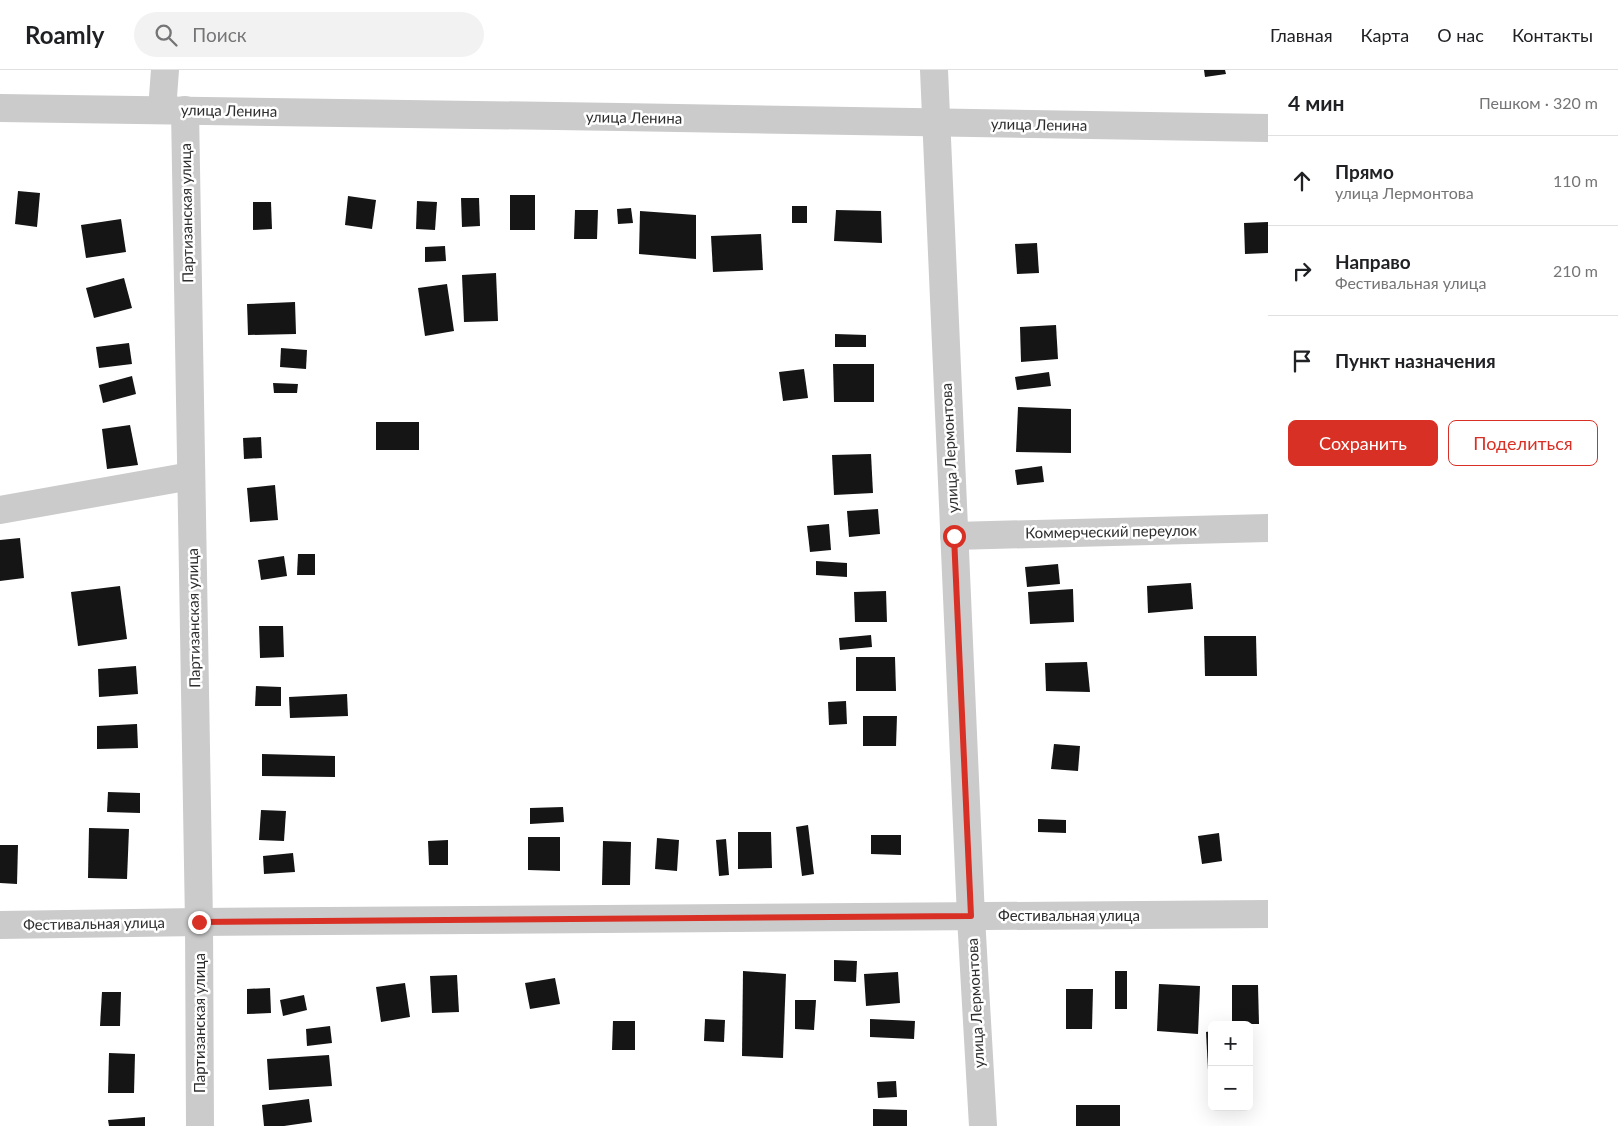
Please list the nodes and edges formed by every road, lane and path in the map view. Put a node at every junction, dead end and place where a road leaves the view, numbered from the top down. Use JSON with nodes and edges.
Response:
{"nodes":[{"id":1,"x":165,"y":70,"type":"edge"},
{"id":2,"x":934,"y":70,"type":"edge"},
{"id":3,"x":0,"y":108,"type":"edge"},
{"id":4,"x":173,"y":110,"type":"junction"},
{"id":5,"x":936,"y":124,"type":"junction"},
{"id":6,"x":1268,"y":128,"type":"edge"},
{"id":7,"x":191,"y":476,"type":"junction"},
{"id":8,"x":0,"y":510,"type":"edge"},
{"id":9,"x":1268,"y":528,"type":"edge"},
{"id":10,"x":954,"y":536,"type":"junction"},
{"id":11,"x":1268,"y":914,"type":"edge"},
{"id":12,"x":971,"y":916,"type":"junction"},
{"id":13,"x":199,"y":922,"type":"junction"},
{"id":14,"x":0,"y":925,"type":"edge"},
{"id":15,"x":200,"y":1126,"type":"edge"},
{"id":16,"x":984,"y":1126,"type":"edge"}],
"edges":[{"from":1,"to":4,"type":"street","name":"Партизанская улица"},
{"from":2,"to":5,"type":"street","name":"улица Лермонтова"},
{"from":3,"to":4,"type":"street","name":"улица Ленина"},
{"from":4,"to":5,"type":"street","name":"улица Ленина"},
{"from":4,"to":7,"type":"street","name":"Партизанская улица"},
{"from":5,"to":6,"type":"street","name":"улица Ленина"},
{"from":5,"to":10,"type":"street","name":"улица Лермонтова"},
{"from":7,"to":8,"type":"street"},
{"from":7,"to":13,"type":"street","name":"Партизанская улица"},
{"from":9,"to":10,"type":"street","name":"Коммерческий переулок"},
{"from":10,"to":12,"type":"street","name":"улица Лермонтова"},
{"from":11,"to":12,"type":"street","name":"Фестивальная улица"},
{"from":12,"to":13,"type":"street","name":"Фестивальная улица"},
{"from":12,"to":16,"type":"street","name":"улица Лермонтова"},
{"from":13,"to":14,"type":"street","name":"Фестивальная улица"},
{"from":13,"to":15,"type":"street","name":"Партизанская улица"}]}
